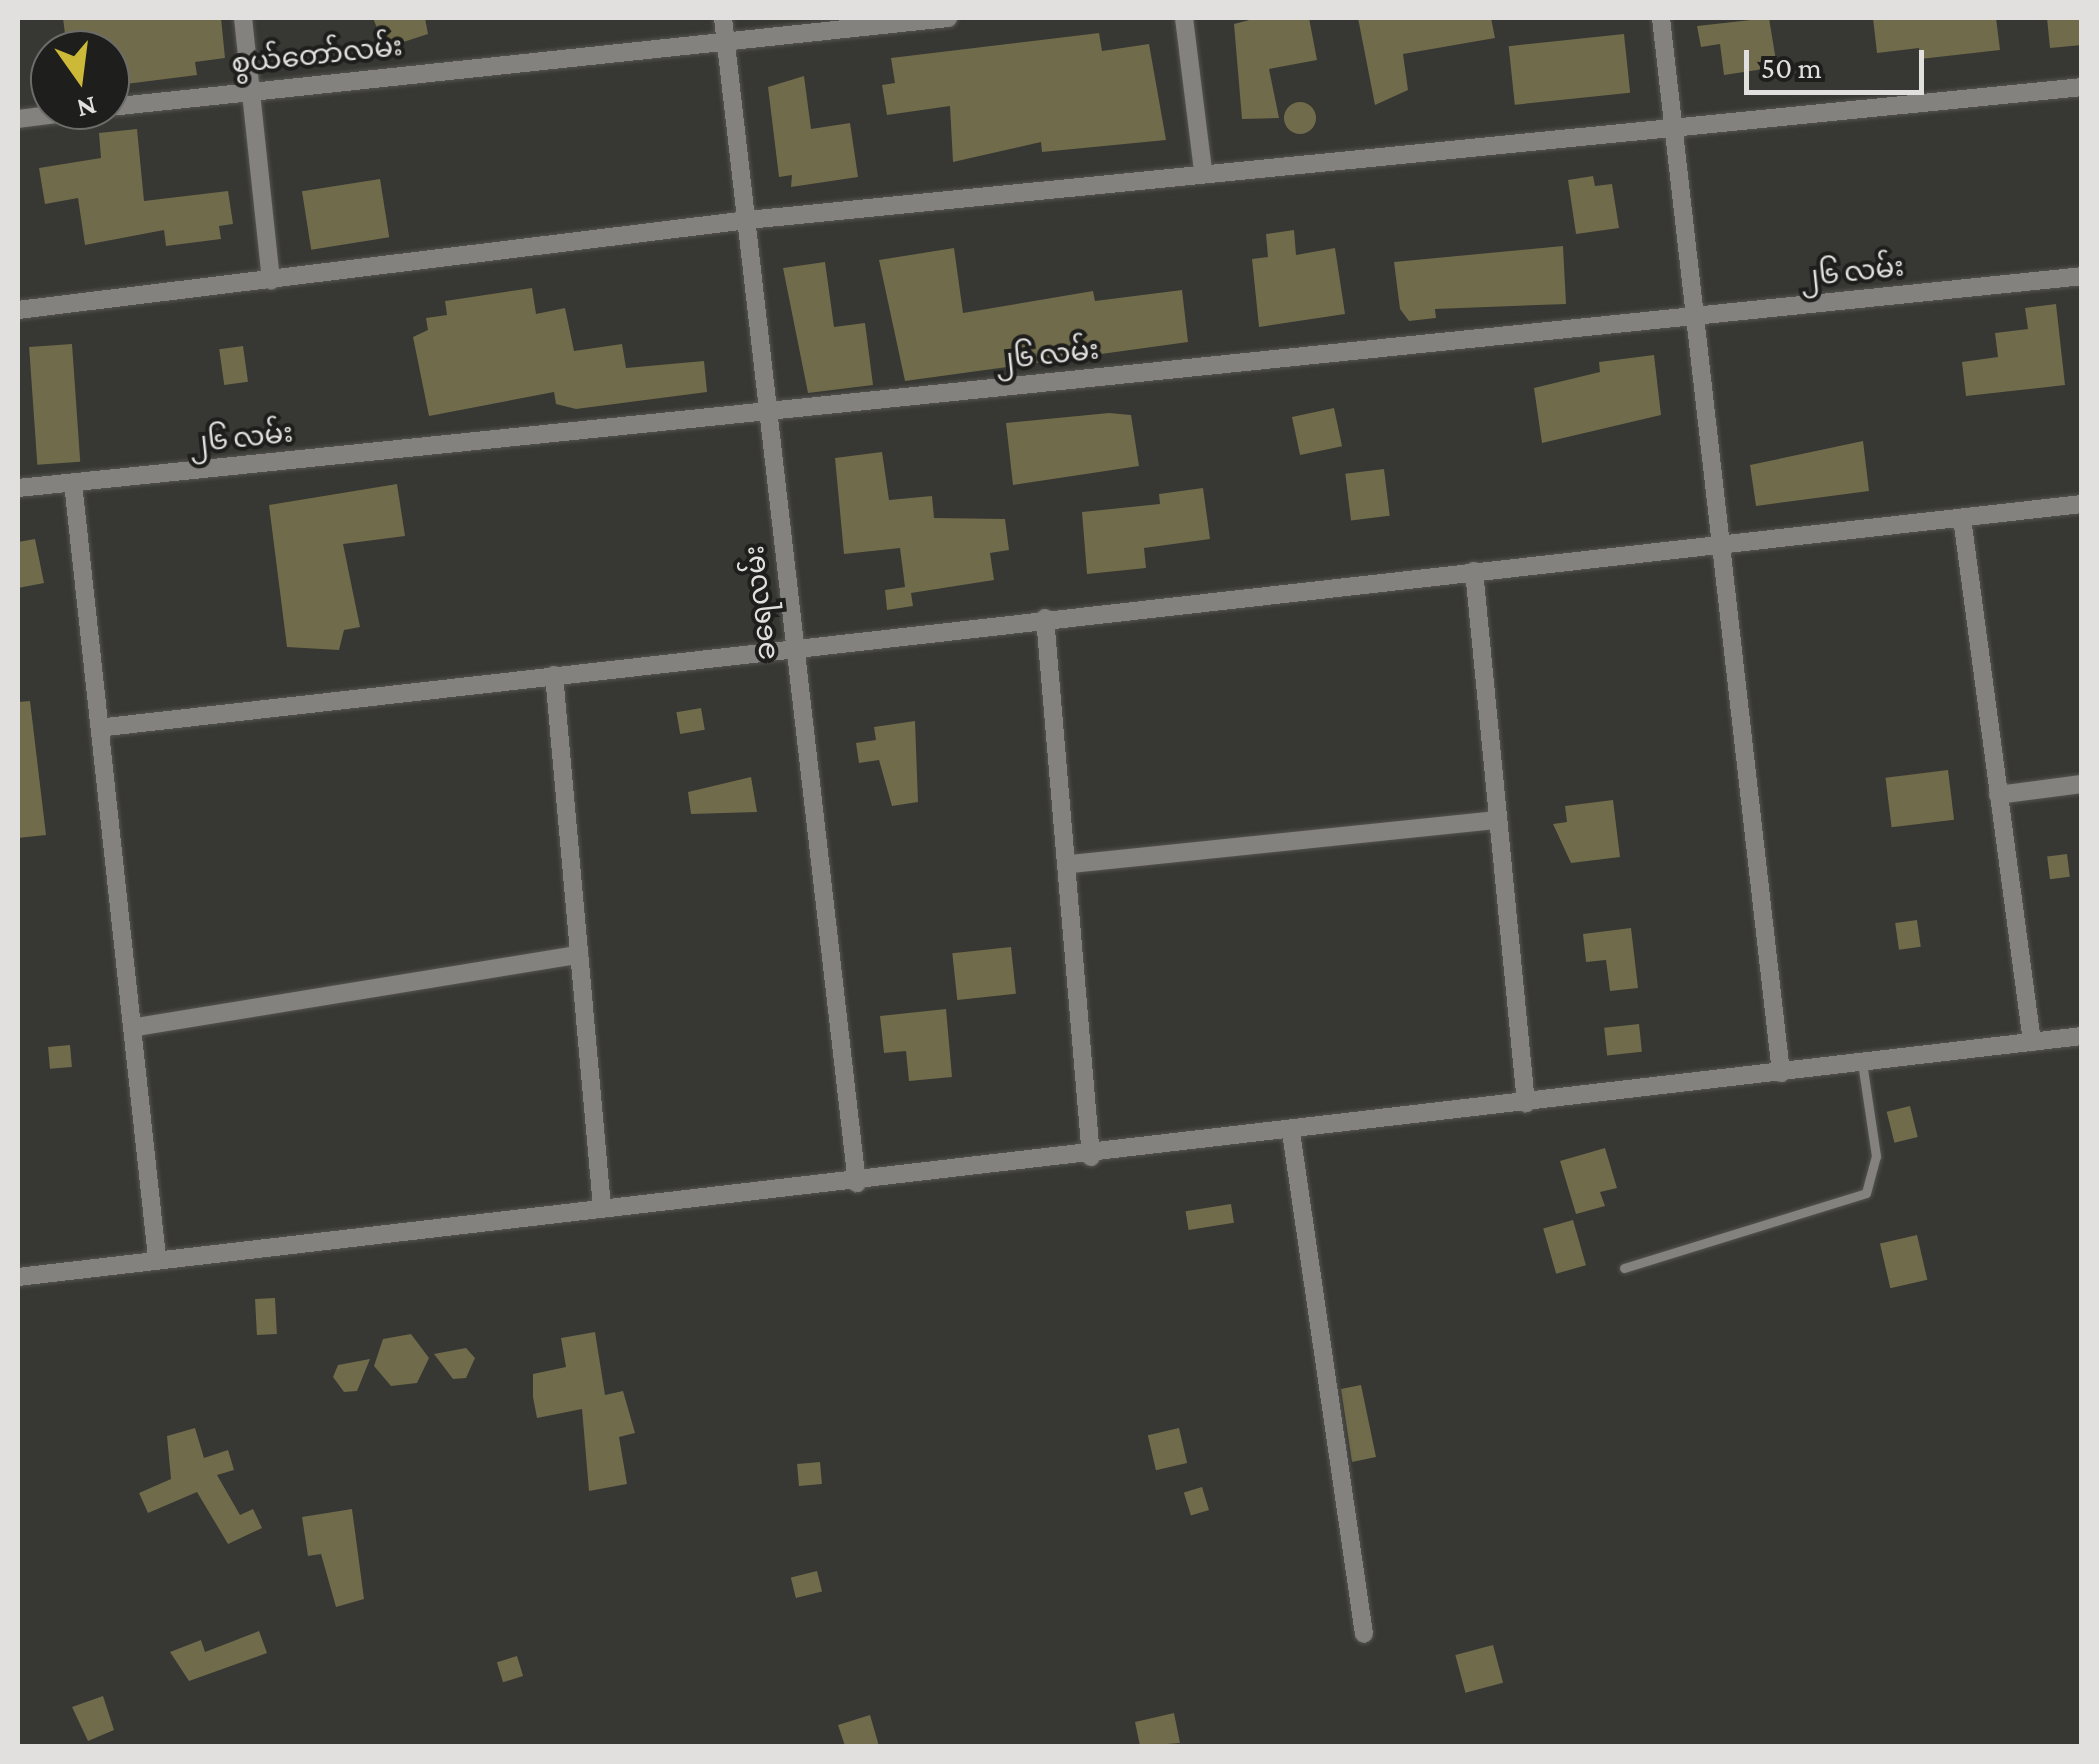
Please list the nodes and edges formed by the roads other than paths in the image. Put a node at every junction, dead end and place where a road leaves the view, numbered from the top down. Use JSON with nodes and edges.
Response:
{"nodes":[{"id":1,"x":242,"y":18,"type":"edge"},
{"id":2,"x":723,"y":18,"type":"edge"},
{"id":3,"x":948,"y":18,"type":"edge"},
{"id":4,"x":1184,"y":18,"type":"edge"},
{"id":5,"x":1661,"y":18,"type":"edge"},
{"id":6,"x":726,"y":41,"type":"junction"},
{"id":7,"x":2082,"y":87,"type":"edge"},
{"id":8,"x":250,"y":90,"type":"junction"},
{"id":9,"x":130,"y":105,"type":"edge"},
{"id":10,"x":1672,"y":121,"type":"junction"},
{"id":11,"x":1203,"y":172,"type":"junction"},
{"id":12,"x":748,"y":220,"type":"junction"},
{"id":13,"x":2082,"y":276,"type":"edge"},
{"id":14,"x":271,"y":281,"type":"junction"},
{"id":15,"x":18,"y":310,"type":"edge"},
{"id":16,"x":1693,"y":315,"type":"junction"},
{"id":17,"x":769,"y":412,"type":"junction"},
{"id":18,"x":73,"y":483,"type":"junction"},
{"id":19,"x":18,"y":488,"type":"edge"},
{"id":20,"x":2082,"y":504,"type":"edge"},
{"id":21,"x":1962,"y":518,"type":"junction"},
{"id":22,"x":1722,"y":540,"type":"junction"},
{"id":23,"x":1474,"y":571,"type":"junction"},
{"id":24,"x":1045,"y":618,"type":"junction"},
{"id":25,"x":791,"y":643,"type":"junction"},
{"id":26,"x":554,"y":675,"type":"junction"},
{"id":27,"x":106,"y":727,"type":"junction"},
{"id":28,"x":2082,"y":784,"type":"edge"},
{"id":29,"x":1998,"y":795,"type":"junction"},
{"id":30,"x":1496,"y":820,"type":"junction"},
{"id":31,"x":1070,"y":864,"type":"junction"},
{"id":32,"x":579,"y":955,"type":"junction"},
{"id":33,"x":137,"y":1027,"type":"junction"},
{"id":34,"x":2082,"y":1036,"type":"edge"},
{"id":35,"x":2032,"y":1042,"type":"junction"},
{"id":36,"x":1862,"y":1062,"type":"junction"},
{"id":37,"x":1781,"y":1072,"type":"junction"},
{"id":38,"x":1526,"y":1103,"type":"junction"},
{"id":39,"x":1292,"y":1132,"type":"junction"},
{"id":40,"x":1091,"y":1157,"type":"junction"},
{"id":41,"x":857,"y":1183,"type":"junction"},
{"id":42,"x":602,"y":1207,"type":"junction"},
{"id":43,"x":157,"y":1258,"type":"junction"},
{"id":44,"x":1624,"y":1268,"type":"dead end"},
{"id":45,"x":18,"y":1277,"type":"edge"},
{"id":46,"x":1364,"y":1634,"type":"dead end"}],
"edges":[{"from":1,"to":8,"type":"street"},
{"from":2,"to":6,"type":"street","name":"ခရေလမ်း"},
{"from":3,"to":6,"type":"street","name":"စွယ်တော်လမ်း"},
{"from":4,"to":11,"type":"street"},
{"from":5,"to":10,"type":"street"},
{"from":6,"to":8,"type":"street","name":"စွယ်တော်လမ်း"},
{"from":6,"to":12,"type":"street","name":"ခရေလမ်း"},
{"from":7,"to":10,"type":"street"},
{"from":8,"to":9,"type":"street","name":"စွယ်တော်လမ်း"},
{"from":8,"to":14,"type":"street"},
{"from":10,"to":11,"type":"street"},
{"from":10,"to":16,"type":"street"},
{"from":11,"to":12,"type":"street"},
{"from":12,"to":14,"type":"street"},
{"from":12,"to":17,"type":"street","name":"ခရေလမ်း"},
{"from":13,"to":16,"type":"street","name":"၂၆ လမ်း"},
{"from":14,"to":15,"type":"street"},
{"from":16,"to":17,"type":"street","name":"၂၆ လမ်း"},
{"from":16,"to":22,"type":"street"},
{"from":17,"to":18,"type":"street","name":"၂၆ လမ်း"},
{"from":17,"to":25,"type":"street","name":"ခရေလမ်း"},
{"from":18,"to":19,"type":"street","name":"၂၆ လမ်း"},
{"from":18,"to":27,"type":"street"},
{"from":20,"to":21,"type":"street"},
{"from":21,"to":22,"type":"street"},
{"from":21,"to":29,"type":"street"},
{"from":22,"to":23,"type":"street"},
{"from":22,"to":37,"type":"street"},
{"from":23,"to":24,"type":"street"},
{"from":23,"to":30,"type":"street"},
{"from":24,"to":25,"type":"street"},
{"from":24,"to":31,"type":"street"},
{"from":25,"to":26,"type":"street"},
{"from":25,"to":41,"type":"street","name":"ခရေလမ်း"},
{"from":26,"to":27,"type":"street"},
{"from":26,"to":32,"type":"street"},
{"from":27,"to":33,"type":"street"},
{"from":28,"to":29,"type":"street"},
{"from":29,"to":35,"type":"street"},
{"from":30,"to":31,"type":"street"},
{"from":30,"to":38,"type":"street"},
{"from":31,"to":40,"type":"street"},
{"from":32,"to":33,"type":"street"},
{"from":32,"to":42,"type":"street"},
{"from":33,"to":43,"type":"street"},
{"from":34,"to":35,"type":"street"},
{"from":35,"to":36,"type":"street"},
{"from":36,"to":37,"type":"street"},
{"from":36,"to":44,"type":"lane"},
{"from":37,"to":38,"type":"street"},
{"from":38,"to":39,"type":"street"},
{"from":39,"to":40,"type":"street"},
{"from":39,"to":46,"type":"street"},
{"from":40,"to":41,"type":"street"},
{"from":41,"to":42,"type":"street"},
{"from":42,"to":43,"type":"street"},
{"from":43,"to":45,"type":"street"}]}
